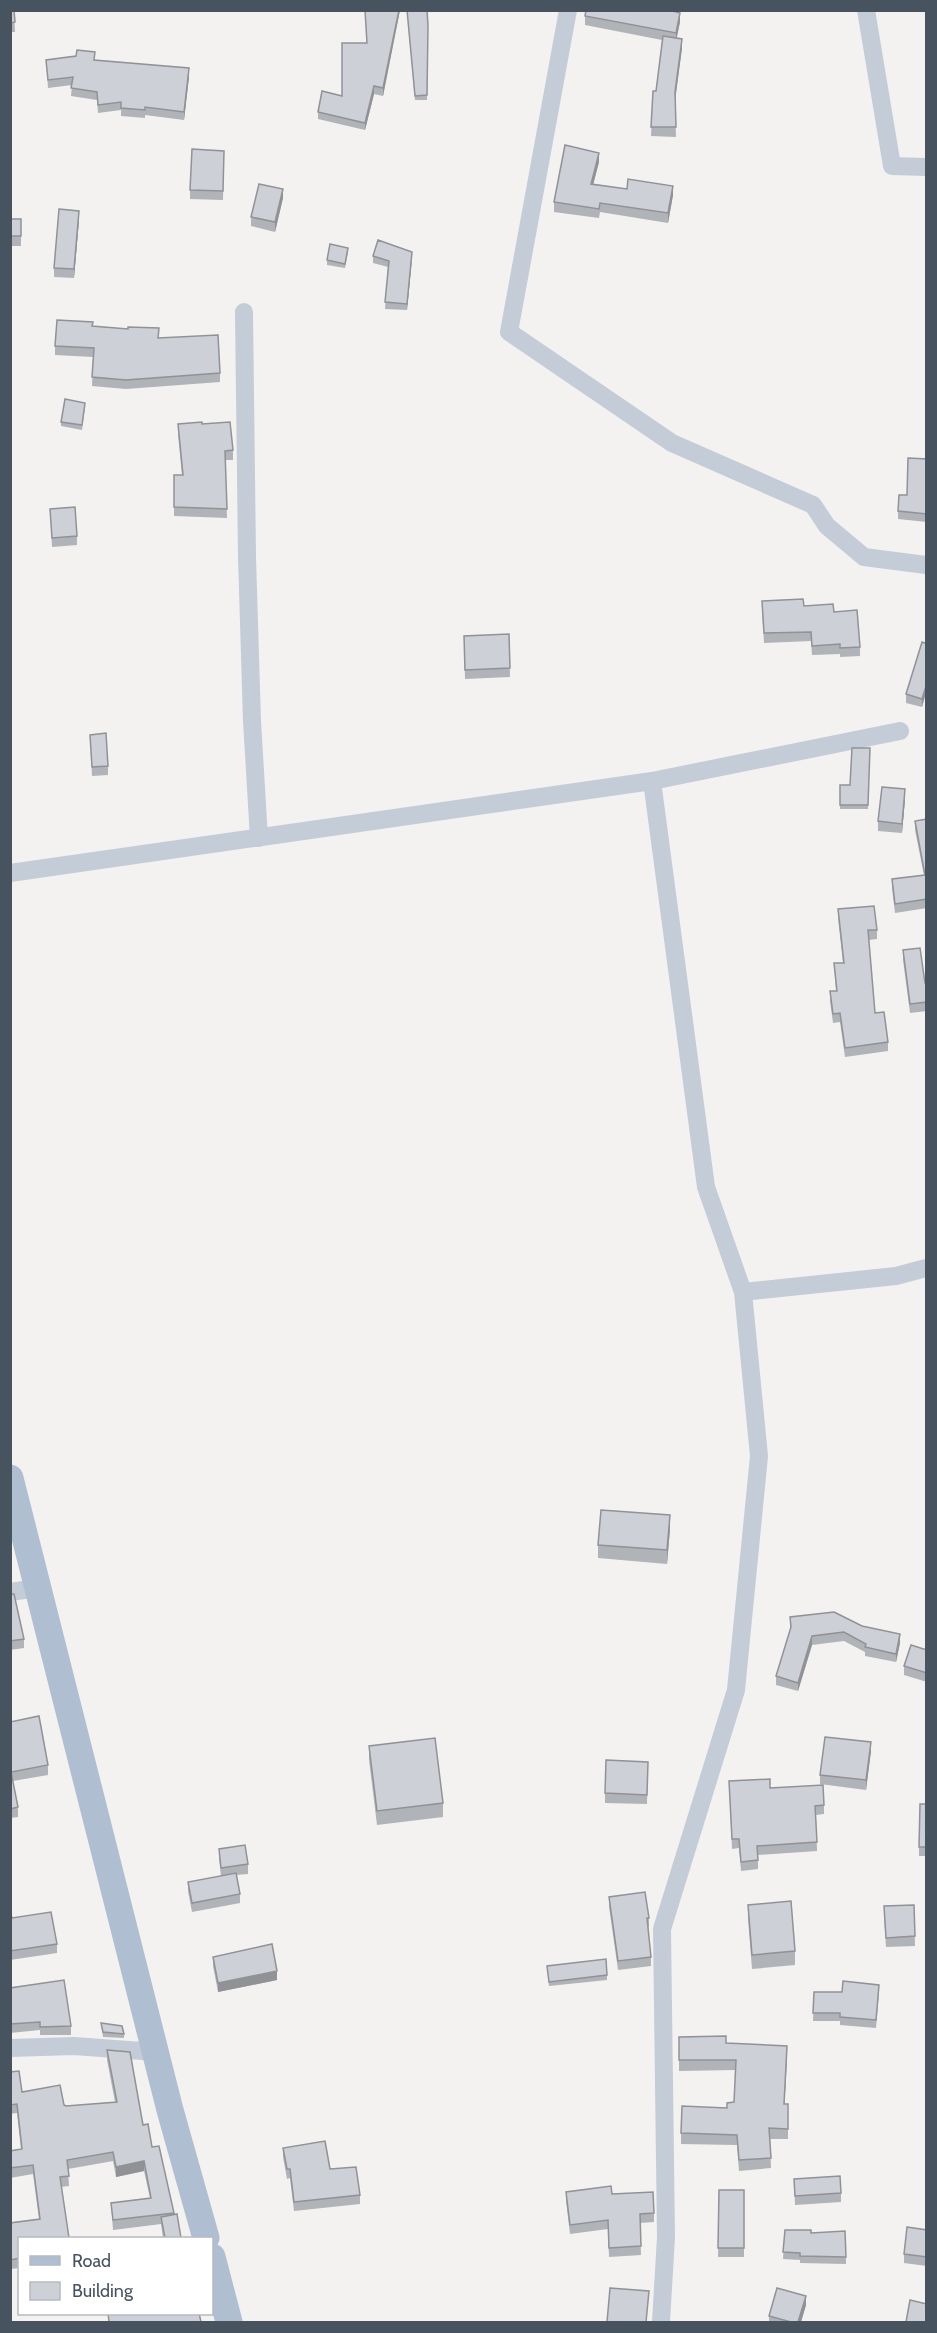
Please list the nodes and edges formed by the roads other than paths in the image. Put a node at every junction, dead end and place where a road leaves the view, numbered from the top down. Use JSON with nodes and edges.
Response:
{"nodes":[{"id":1,"x":568,"y":10,"type":"edge"},
{"id":2,"x":866,"y":10,"type":"edge"},
{"id":3,"x":927,"y":167,"type":"edge"},
{"id":4,"x":244,"y":312,"type":"dead end"},
{"id":5,"x":927,"y":565,"type":"edge"},
{"id":6,"x":900,"y":732,"type":"dead end"},
{"id":7,"x":652,"y":781,"type":"junction"},
{"id":8,"x":259,"y":838,"type":"junction"},
{"id":9,"x":10,"y":873,"type":"edge"},
{"id":10,"x":927,"y":1268,"type":"edge"},
{"id":11,"x":743,"y":1292,"type":"junction"},
{"id":12,"x":10,"y":1478,"type":"edge"},
{"id":13,"x":38,"y":1588,"type":"junction"},
{"id":14,"x":10,"y":1593,"type":"edge"},
{"id":15,"x":10,"y":2048,"type":"edge"},
{"id":16,"x":156,"y":2052,"type":"junction"},
{"id":17,"x":206,"y":2237,"type":"edge"},
{"id":18,"x":213,"y":2261,"type":"edge"},
{"id":19,"x":228,"y":2322,"type":"edge"},
{"id":20,"x":661,"y":2322,"type":"edge"}],
"edges":[{"from":1,"to":5,"type":"street"},
{"from":2,"to":3,"type":"street"},
{"from":4,"to":8,"type":"street"},
{"from":6,"to":7,"type":"street"},
{"from":7,"to":8,"type":"street"},
{"from":7,"to":11,"type":"street"},
{"from":8,"to":9,"type":"street"},
{"from":10,"to":11,"type":"street"},
{"from":11,"to":20,"type":"street"},
{"from":12,"to":13,"type":"main road"},
{"from":13,"to":14,"type":"street"},
{"from":13,"to":16,"type":"main road"},
{"from":15,"to":16,"type":"street"},
{"from":16,"to":17,"type":"main road"},
{"from":18,"to":19,"type":"main road"}]}
